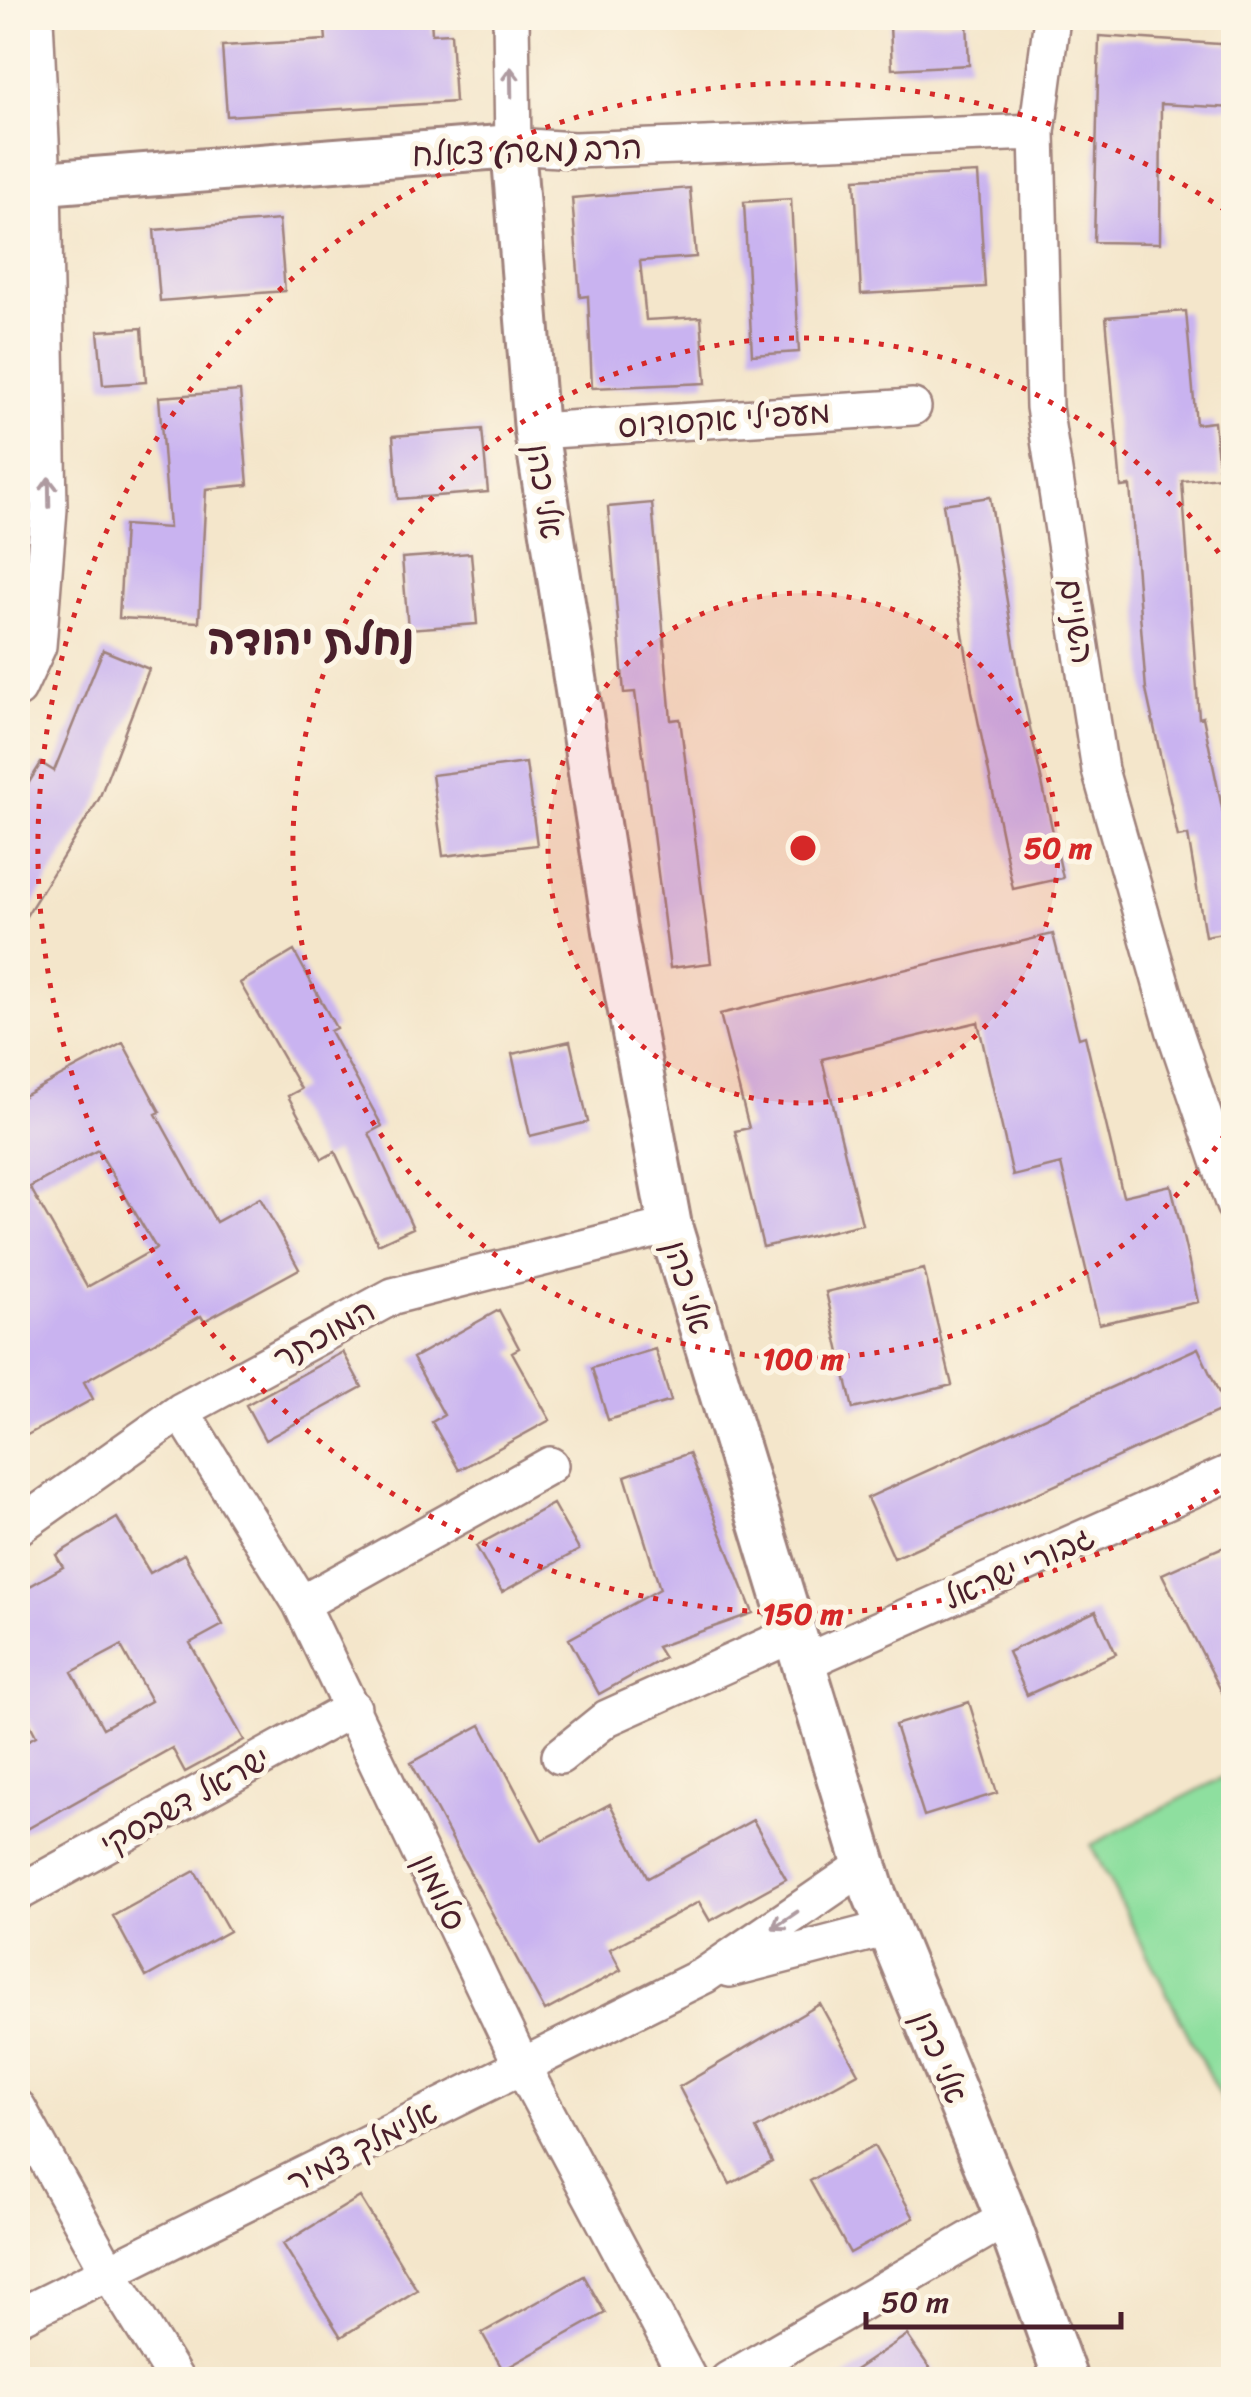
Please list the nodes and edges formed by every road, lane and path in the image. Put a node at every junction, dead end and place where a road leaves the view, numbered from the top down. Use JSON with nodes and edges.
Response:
{"nodes":[{"id":1,"x":34,"y":18,"type":"edge"},
{"id":2,"x":511,"y":18,"type":"edge"},
{"id":3,"x":1052,"y":18,"type":"edge"},
{"id":4,"x":1037,"y":132,"type":"junction"},
{"id":5,"x":512,"y":146,"type":"junction"},
{"id":6,"x":30,"y":183,"type":"edge"},
{"id":7,"x":913,"y":407,"type":"dead end"},
{"id":8,"x":536,"y":432,"type":"junction"},
{"id":9,"x":18,"y":689,"type":"edge"},
{"id":10,"x":1234,"y":1205,"type":"edge"},
{"id":11,"x":670,"y":1226,"type":"junction"},
{"id":12,"x":182,"y":1411,"type":"junction"},
{"id":13,"x":550,"y":1465,"type":"dead end"},
{"id":14,"x":1234,"y":1471,"type":"edge"},
{"id":15,"x":18,"y":1527,"type":"edge"},
{"id":16,"x":301,"y":1604,"type":"junction"},
{"id":17,"x":800,"y":1648,"type":"junction"},
{"id":18,"x":353,"y":1708,"type":"junction"},
{"id":19,"x":560,"y":1756,"type":"dead end"},
{"id":20,"x":865,"y":1866,"type":"junction"},
{"id":21,"x":18,"y":1893,"type":"edge"},
{"id":22,"x":888,"y":1928,"type":"junction"},
{"id":23,"x":705,"y":1975,"type":"junction"},
{"id":24,"x":522,"y":2066,"type":"junction"},
{"id":25,"x":18,"y":2108,"type":"edge"},
{"id":26,"x":1006,"y":2218,"type":"junction"},
{"id":27,"x":110,"y":2274,"type":"junction"},
{"id":28,"x":18,"y":2317,"type":"edge"},
{"id":29,"x":176,"y":2380,"type":"edge"},
{"id":30,"x":689,"y":2380,"type":"edge"},
{"id":31,"x":728,"y":2380,"type":"edge"},
{"id":32,"x":1066,"y":2380,"type":"edge"}],
"edges":[{"from":1,"to":6,"type":"street"},
{"from":5,"to":2,"type":"street","one_way":true},
{"from":3,"to":4,"type":"street","name":"השניים"},
{"from":4,"to":5,"type":"street","name":"הרב (משה) צאלח"},
{"from":4,"to":10,"type":"street","name":"השניים"},
{"from":5,"to":6,"type":"street","name":"הרב (משה) צאלח"},
{"from":5,"to":8,"type":"street","name":"אלי כהן"},
{"from":9,"to":6,"type":"street","one_way":true},
{"from":7,"to":8,"type":"street","name":"מעפילי אקסודוס"},
{"from":8,"to":11,"type":"street","name":"אלי כהן"},
{"from":11,"to":12,"type":"street","name":"המוכתר"},
{"from":11,"to":17,"type":"street","name":"אלי כהן"},
{"from":12,"to":15,"type":"street","name":"המוכתר"},
{"from":12,"to":16,"type":"street","name":"סלומון"},
{"from":13,"to":16,"type":"street"},
{"from":14,"to":17,"type":"street","name":"גבורי ישראל"},
{"from":16,"to":18,"type":"street","name":"סלומון"},
{"from":17,"to":19,"type":"street","name":"גבורי ישראל"},
{"from":17,"to":20,"type":"street","name":"אלי כהן"},
{"from":18,"to":21,"type":"street","name":"ישראל דשבסקי"},
{"from":18,"to":24,"type":"street","name":"סלומון"},
{"from":20,"to":22,"type":"street","name":"אלי כהן"},
{"from":20,"to":23,"type":"street","name":"אלימלך צמיר","one_way":true},
{"from":22,"to":23,"type":"street","name":"אלימלך צמיר"},
{"from":22,"to":26,"type":"street","name":"אלי כהן"},
{"from":23,"to":24,"type":"street","name":"אלימלך צמיר"},
{"from":24,"to":27,"type":"street","name":"אלימלך צמיר"},
{"from":24,"to":30,"type":"street","name":"סלומון"},
{"from":25,"to":27,"type":"street"},
{"from":26,"to":31,"type":"street"},
{"from":26,"to":32,"type":"street","name":"אלי כהן"},
{"from":27,"to":28,"type":"street","name":"אלימלך צמיר"},
{"from":27,"to":29,"type":"street"}]}
